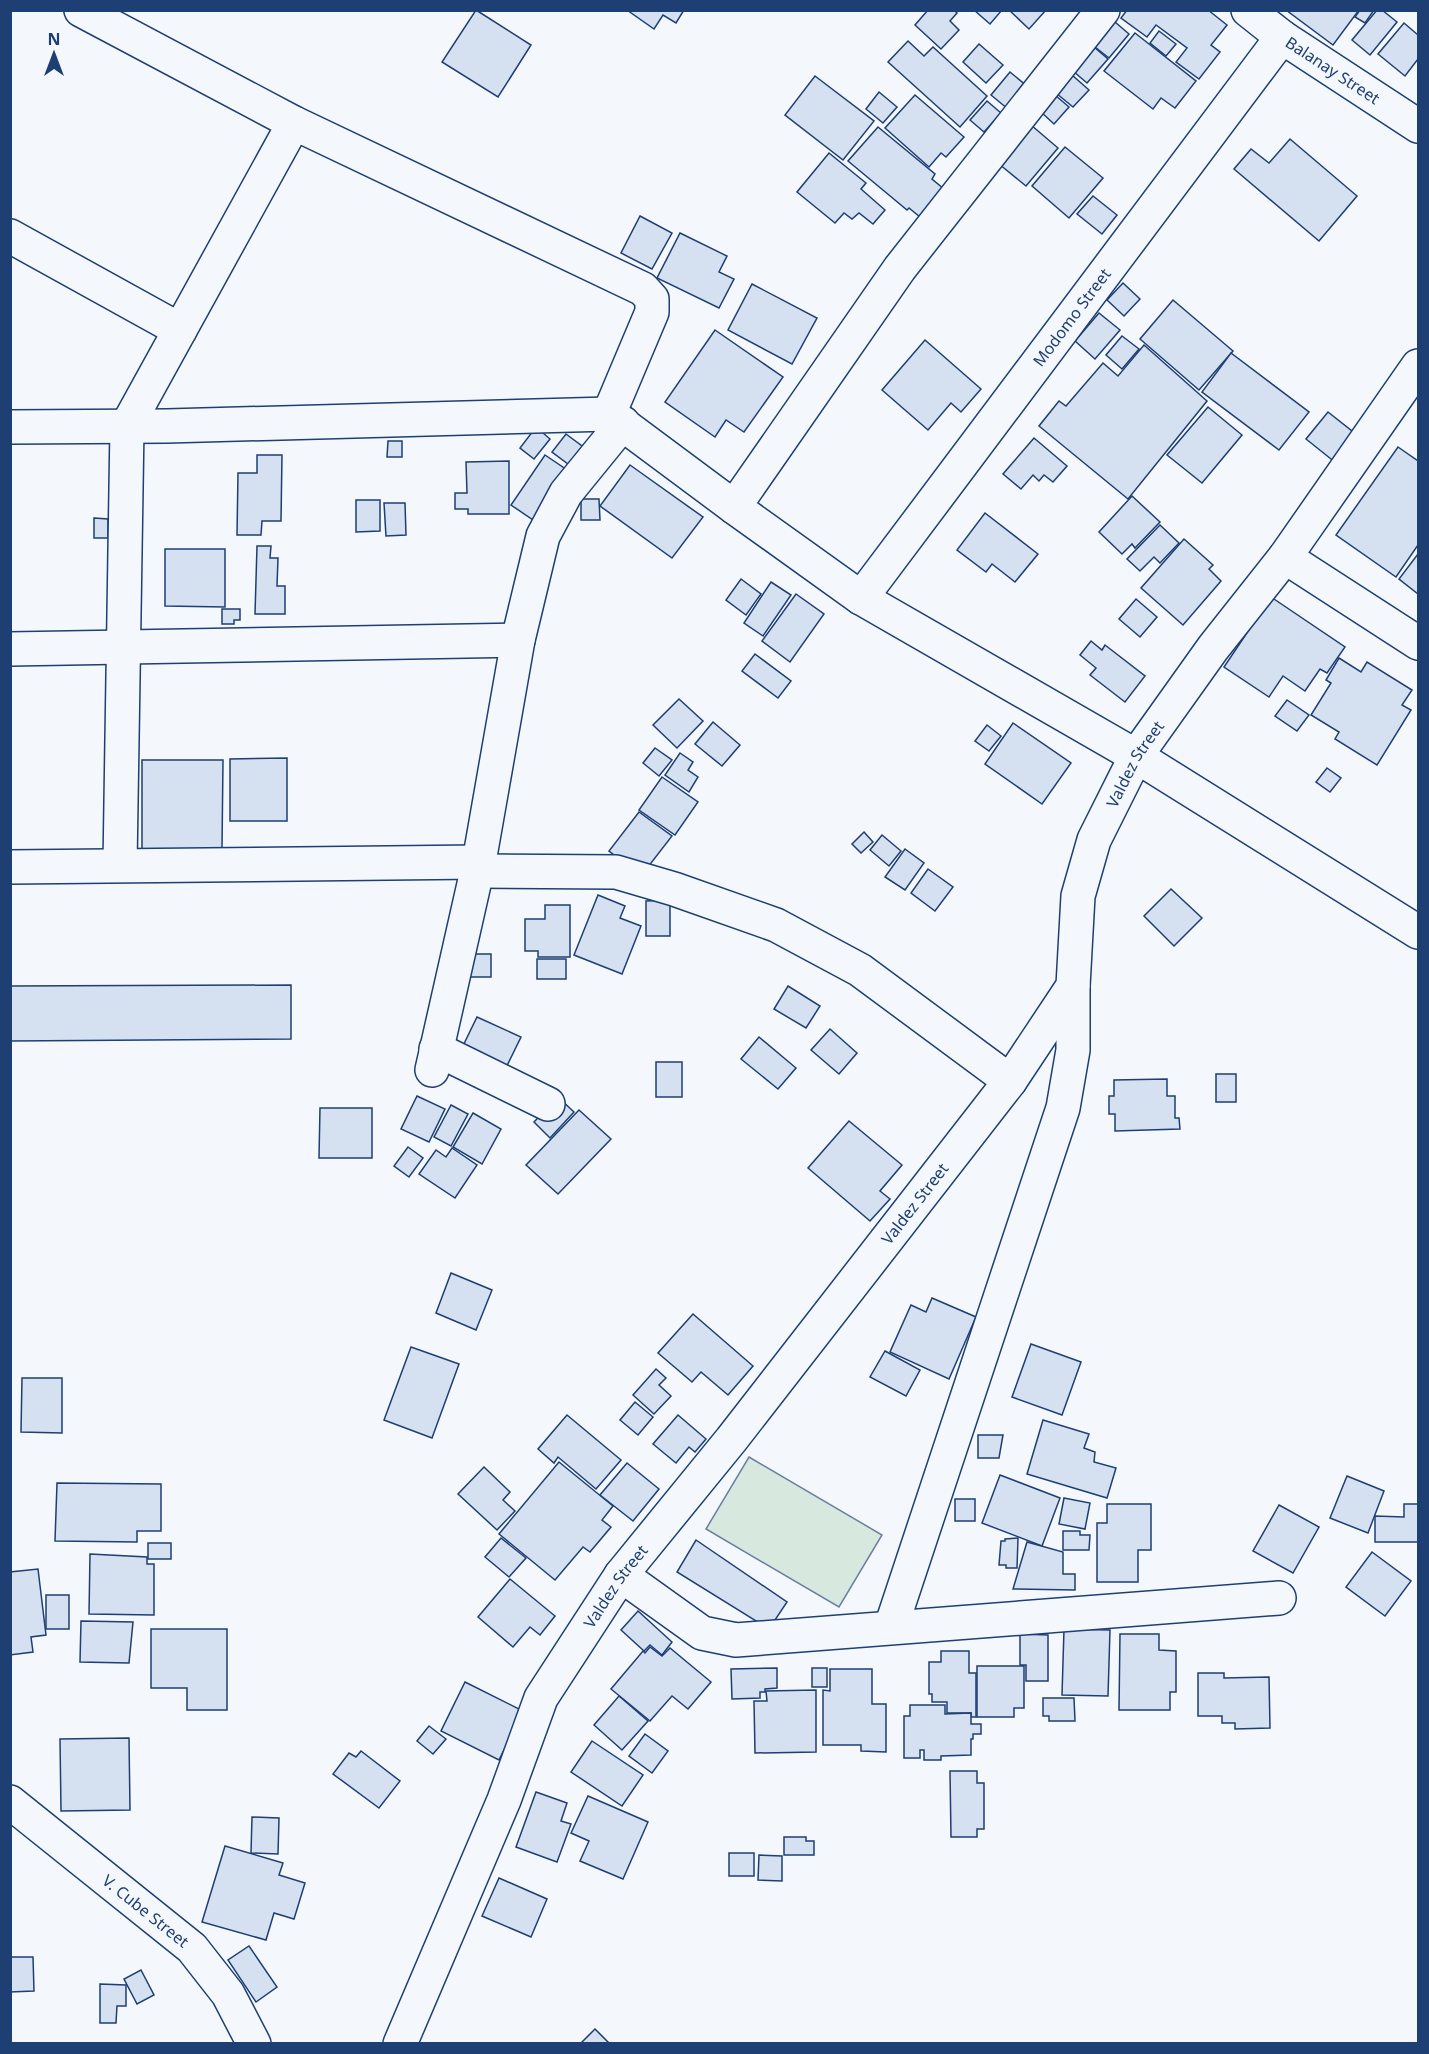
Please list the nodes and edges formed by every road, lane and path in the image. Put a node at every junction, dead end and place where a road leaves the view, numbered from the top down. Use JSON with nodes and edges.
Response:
{"nodes":[{"id":1,"x":81,"y":10,"type":"edge"},
{"id":2,"x":1102,"y":10,"type":"edge"},
{"id":3,"x":1248,"y":10,"type":"edge"},
{"id":4,"x":1282,"y":37,"type":"junction"},
{"id":5,"x":294,"y":123,"type":"junction"},
{"id":6,"x":1419,"y":126,"type":"edge"},
{"id":7,"x":10,"y":236,"type":"edge"},
{"id":8,"x":180,"y":330,"type":"junction"},
{"id":9,"x":1419,"y":366,"type":"edge"},
{"id":10,"x":616,"y":418,"type":"junction"},
{"id":11,"x":127,"y":426,"type":"junction"},
{"id":12,"x":10,"y":427,"type":"edge"},
{"id":13,"x":734,"y":507,"type":"junction"},
{"id":14,"x":1286,"y":557,"type":"junction"},
{"id":15,"x":861,"y":598,"type":"junction"},
{"id":16,"x":518,"y":640,"type":"junction"},
{"id":17,"x":1419,"y":643,"type":"edge"},
{"id":18,"x":123,"y":647,"type":"junction"},
{"id":19,"x":10,"y":649,"type":"edge"},
{"id":20,"x":1136,"y":756,"type":"junction"},
{"id":21,"x":120,"y":865,"type":"junction"},
{"id":22,"x":10,"y":867,"type":"edge"},
{"id":23,"x":478,"y":867,"type":"junction"},
{"id":24,"x":1419,"y":932,"type":"edge"},
{"id":25,"x":1073,"y":986,"type":"junction"},
{"id":26,"x":1010,"y":1081,"type":"junction"},
{"id":27,"x":548,"y":1104,"type":"dead end"},
{"id":28,"x":621,"y":1575,"type":"junction"},
{"id":29,"x":1279,"y":1598,"type":"dead end"},
{"id":30,"x":891,"y":1627,"type":"junction"},
{"id":31,"x":10,"y":1802,"type":"edge"},
{"id":32,"x":254,"y":2043,"type":"edge"},
{"id":33,"x":400,"y":2043,"type":"edge"}],
"edges":[{"from":1,"to":5,"type":"street"},
{"from":2,"to":13,"type":"street"},
{"from":3,"to":4,"type":"street","name":"Balanay Street"},
{"from":4,"to":6,"type":"street","name":"Balanay Street"},
{"from":4,"to":15,"type":"street","name":"Modomo Street"},
{"from":5,"to":8,"type":"street"},
{"from":5,"to":10,"type":"street"},
{"from":7,"to":8,"type":"street"},
{"from":8,"to":11,"type":"street"},
{"from":9,"to":14,"type":"street","name":"Valdez Street"},
{"from":10,"to":11,"type":"street"},
{"from":10,"to":13,"type":"street"},
{"from":10,"to":16,"type":"street"},
{"from":11,"to":12,"type":"street"},
{"from":11,"to":18,"type":"street"},
{"from":13,"to":15,"type":"street"},
{"from":14,"to":17,"type":"street"},
{"from":14,"to":20,"type":"street","name":"Valdez Street"},
{"from":15,"to":20,"type":"street"},
{"from":16,"to":18,"type":"street"},
{"from":16,"to":23,"type":"street"},
{"from":18,"to":19,"type":"street"},
{"from":18,"to":21,"type":"street"},
{"from":20,"to":24,"type":"street"},
{"from":20,"to":25,"type":"street","name":"Valdez Street"},
{"from":21,"to":22,"type":"street"},
{"from":21,"to":23,"type":"street"},
{"from":23,"to":26,"type":"street"},
{"from":23,"to":27,"type":"street"},
{"from":25,"to":26,"type":"street","name":"Valdez Street"},
{"from":25,"to":30,"type":"street"},
{"from":26,"to":28,"type":"street","name":"Valdez Street"},
{"from":28,"to":30,"type":"street"},
{"from":28,"to":33,"type":"street","name":"Valdez Street"},
{"from":29,"to":30,"type":"street"},
{"from":31,"to":32,"type":"street","name":"V. Cube Street"}]}
